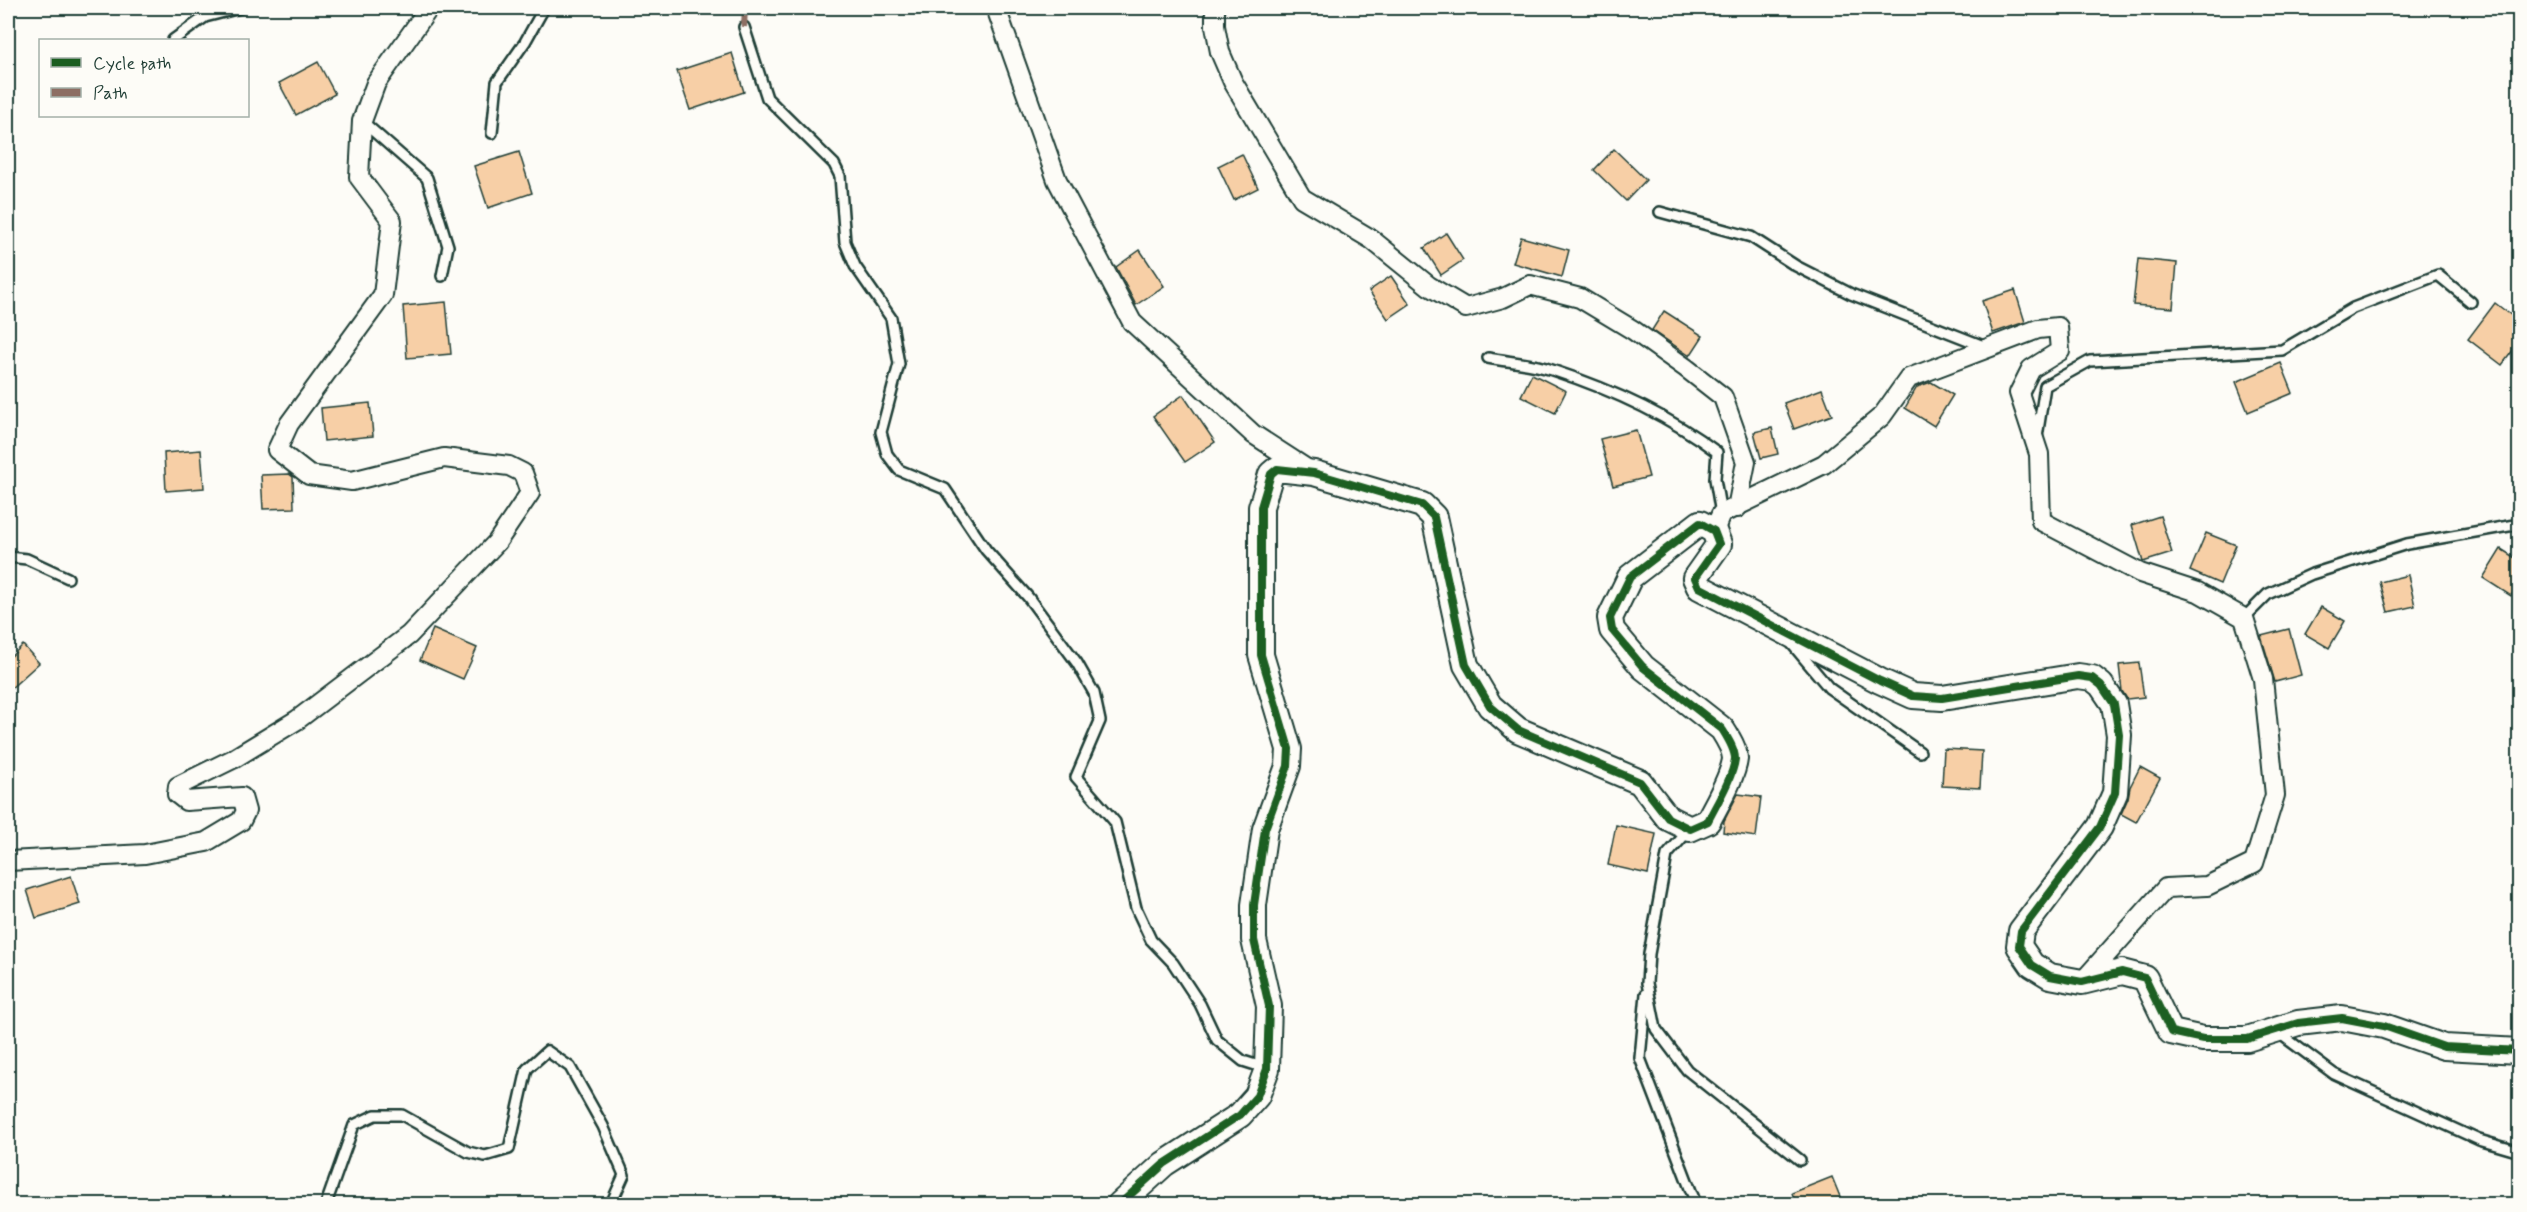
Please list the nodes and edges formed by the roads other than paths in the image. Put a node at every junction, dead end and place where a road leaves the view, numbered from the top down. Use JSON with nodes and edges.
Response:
{"nodes":[{"id":1,"x":240,"y":8,"type":"edge"},
{"id":2,"x":429,"y":8,"type":"edge"},
{"id":3,"x":544,"y":8,"type":"edge"},
{"id":4,"x":996,"y":8,"type":"edge"},
{"id":5,"x":1215,"y":8,"type":"edge"},
{"id":6,"x":744,"y":27,"type":"dead end"},
{"id":7,"x":174,"y":39,"type":"edge"},
{"id":8,"x":362,"y":121,"type":"junction"},
{"id":9,"x":492,"y":133,"type":"dead end"},
{"id":10,"x":1660,"y":212,"type":"dead end"},
{"id":11,"x":442,"y":276,"type":"dead end"},
{"id":12,"x":2471,"y":302,"type":"dead end"},
{"id":13,"x":1988,"y":348,"type":"junction"},
{"id":14,"x":1488,"y":358,"type":"dead end"},
{"id":15,"x":2037,"y":441,"type":"junction"},
{"id":16,"x":1314,"y":474,"type":"junction"},
{"id":17,"x":1724,"y":518,"type":"junction"},
{"id":18,"x":2520,"y":524,"type":"edge"},
{"id":19,"x":8,"y":557,"type":"edge"},
{"id":20,"x":68,"y":578,"type":"dead end"},
{"id":21,"x":2244,"y":618,"type":"junction"},
{"id":22,"x":1779,"y":628,"type":"junction"},
{"id":23,"x":1920,"y":752,"type":"dead end"},
{"id":24,"x":1690,"y":829,"type":"junction"},
{"id":25,"x":8,"y":861,"type":"edge"},
{"id":26,"x":2082,"y":982,"type":"junction"},
{"id":27,"x":1647,"y":983,"type":"junction"},
{"id":28,"x":2274,"y":1030,"type":"junction"},
{"id":29,"x":2520,"y":1051,"type":"edge"},
{"id":30,"x":1267,"y":1069,"type":"junction"},
{"id":31,"x":2520,"y":1152,"type":"edge"},
{"id":32,"x":1800,"y":1160,"type":"dead end"},
{"id":33,"x":326,"y":1204,"type":"edge"},
{"id":34,"x":611,"y":1204,"type":"edge"},
{"id":35,"x":1120,"y":1204,"type":"edge"},
{"id":36,"x":1696,"y":1204,"type":"edge"}],
"edges":[{"from":1,"to":7,"type":"lane"},
{"from":2,"to":8,"type":"street"},
{"from":3,"to":9,"type":"lane"},
{"from":4,"to":16,"type":"street"},
{"from":5,"to":17,"type":"street"},
{"from":6,"to":30,"type":"lane"},
{"from":8,"to":11,"type":"lane"},
{"from":8,"to":25,"type":"street"},
{"from":10,"to":13,"type":"lane"},
{"from":12,"to":15,"type":"lane"},
{"from":13,"to":15,"type":"street"},
{"from":13,"to":17,"type":"street"},
{"from":14,"to":17,"type":"lane"},
{"from":15,"to":21,"type":"street"},
{"from":16,"to":24,"type":"street"},
{"from":16,"to":30,"type":"street"},
{"from":17,"to":22,"type":"street"},
{"from":17,"to":24,"type":"street"},
{"from":18,"to":21,"type":"lane"},
{"from":19,"to":20,"type":"lane"},
{"from":21,"to":26,"type":"street"},
{"from":22,"to":23,"type":"lane"},
{"from":22,"to":26,"type":"street"},
{"from":24,"to":27,"type":"lane"},
{"from":26,"to":28,"type":"street"},
{"from":27,"to":32,"type":"lane"},
{"from":27,"to":36,"type":"lane"},
{"from":28,"to":29,"type":"street"},
{"from":28,"to":31,"type":"lane"},
{"from":30,"to":35,"type":"street"},
{"from":33,"to":34,"type":"lane"}]}
